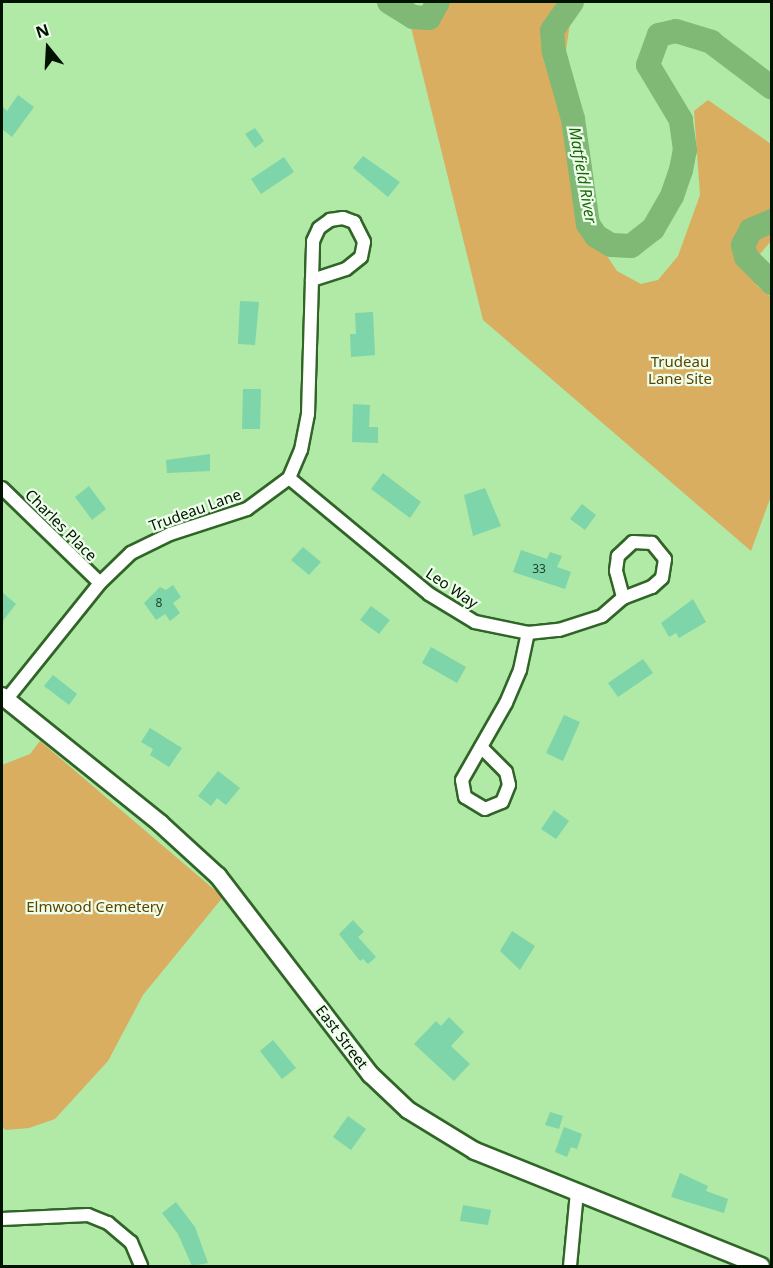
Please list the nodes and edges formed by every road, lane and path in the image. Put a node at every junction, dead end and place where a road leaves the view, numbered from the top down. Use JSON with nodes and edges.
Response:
{"nodes":[{"id":1,"x":312,"y":280,"type":"junction"},
{"id":2,"x":290,"y":478,"type":"junction"},
{"id":3,"x":2,"y":488,"type":"edge"},
{"id":4,"x":100,"y":584,"type":"junction"},
{"id":5,"x":623,"y":598,"type":"junction"},
{"id":6,"x":528,"y":633,"type":"junction"},
{"id":7,"x":4,"y":698,"type":"edge"},
{"id":8,"x":481,"y":747,"type":"junction"},
{"id":9,"x":577,"y":1192,"type":"junction"},
{"id":10,"x":2,"y":1219,"type":"edge"},
{"id":11,"x":141,"y":1266,"type":"edge"},
{"id":12,"x":570,"y":1266,"type":"edge"},
{"id":13,"x":761,"y":1266,"type":"edge"}],
"edges":[{"from":1,"to":1,"type":"street"},
{"from":1,"to":2,"type":"street"},
{"from":2,"to":4,"type":"street","name":"Trudeau Lane"},
{"from":2,"to":6,"type":"street","name":"Leo Way"},
{"from":3,"to":4,"type":"street","name":"Charles Place"},
{"from":4,"to":7,"type":"street","name":"Trudeau Lane"},
{"from":5,"to":5,"type":"street","name":"Leo Way"},
{"from":5,"to":6,"type":"street","name":"Leo Way"},
{"from":6,"to":8,"type":"street"},
{"from":7,"to":9,"type":"street","name":"East Street"},
{"from":8,"to":8,"type":"street"},
{"from":9,"to":12,"type":"street"},
{"from":9,"to":13,"type":"street","name":"East Street"},
{"from":10,"to":11,"type":"street"}]}
